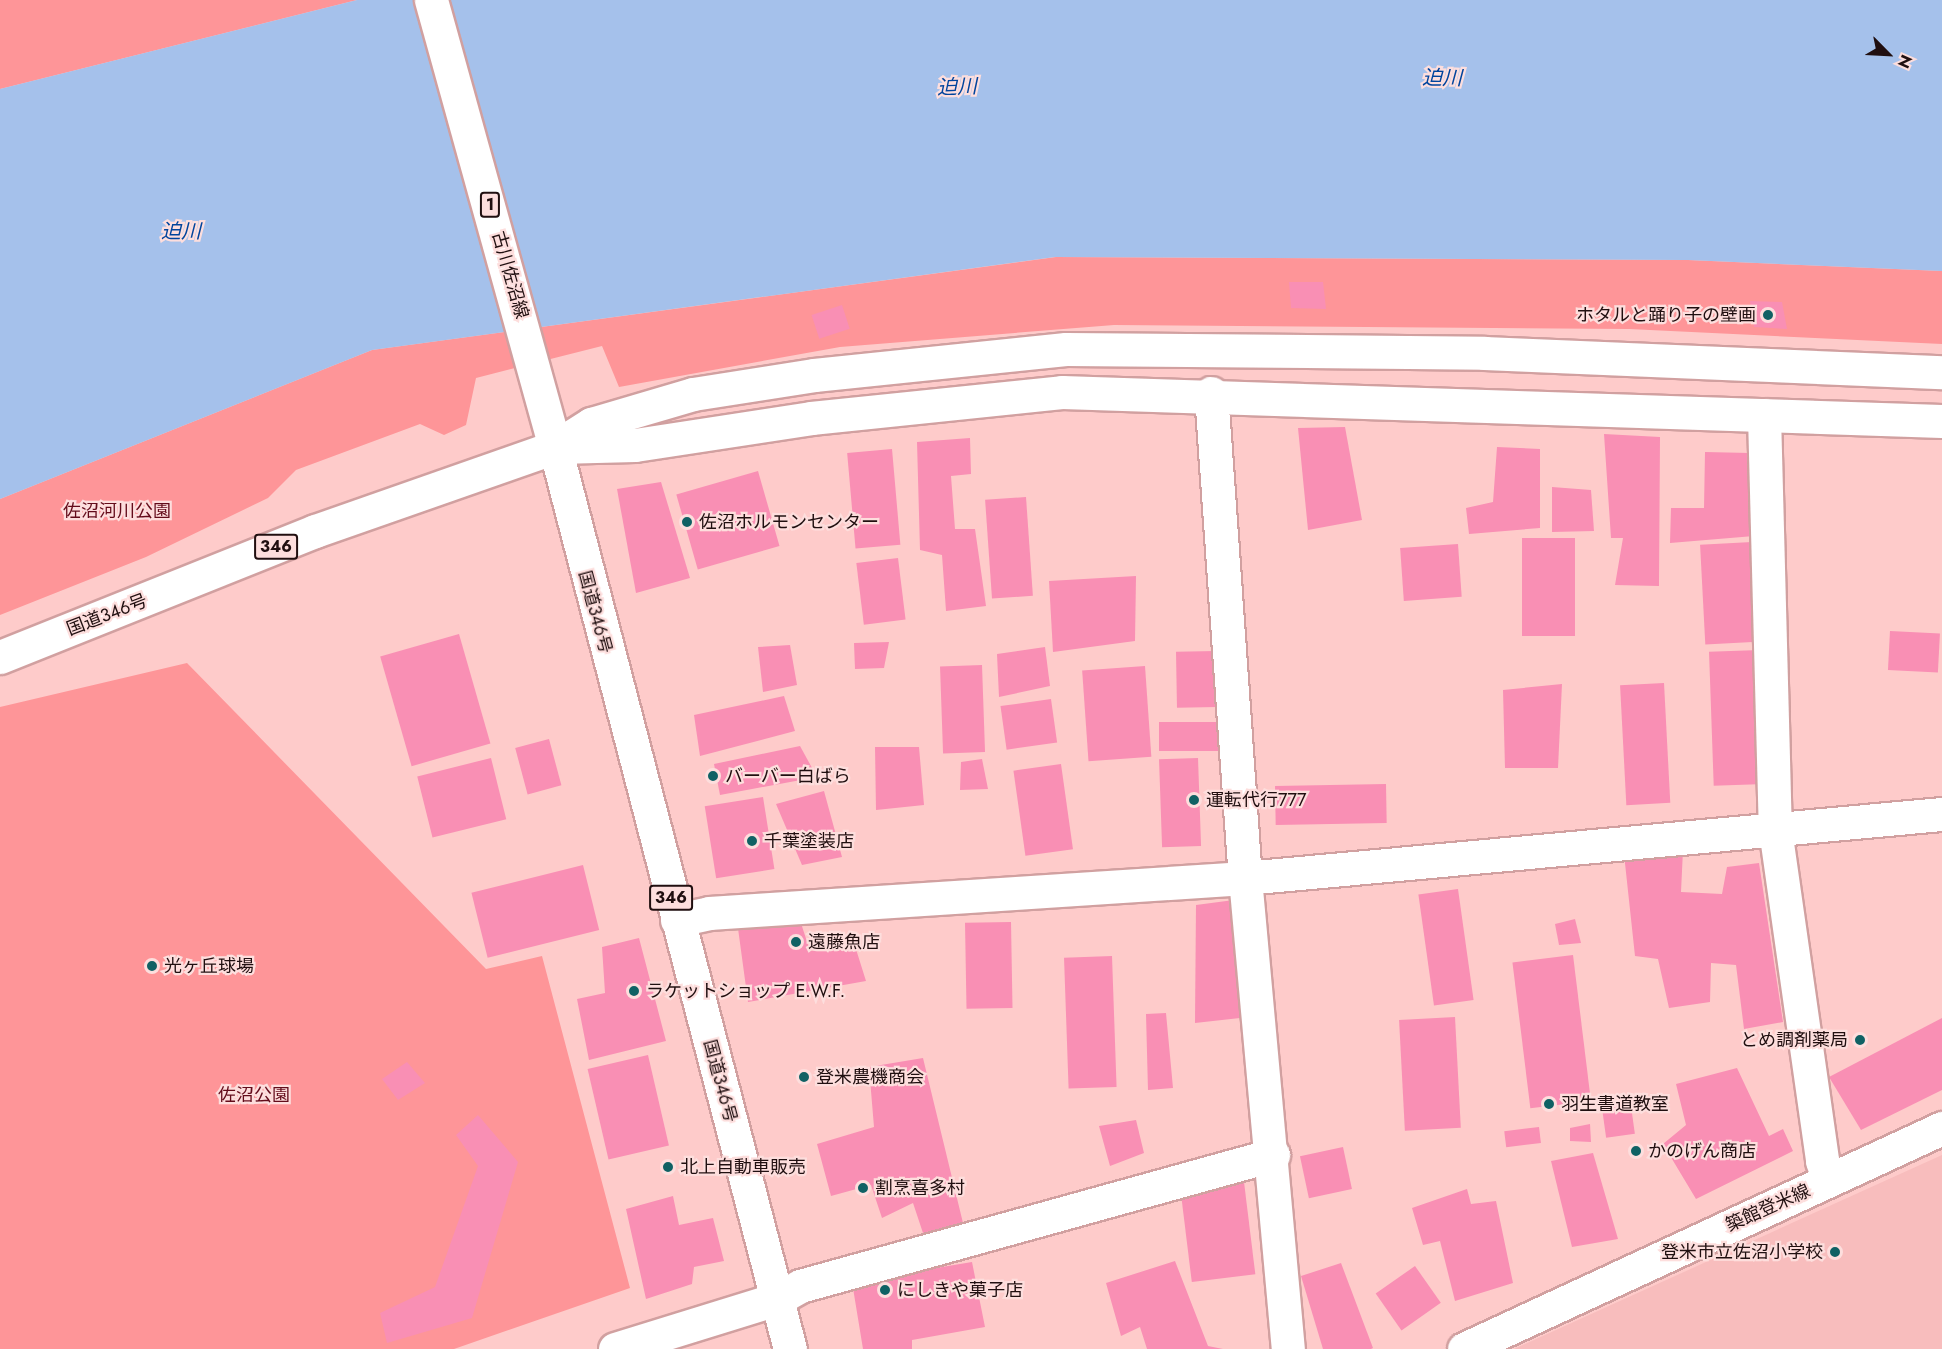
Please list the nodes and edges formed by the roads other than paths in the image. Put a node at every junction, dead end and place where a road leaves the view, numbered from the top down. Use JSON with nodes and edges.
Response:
{"nodes":[{"id":1,"x":431,"y":0,"type":"edge"},
{"id":2,"x":1942,"y":372,"type":"edge"},
{"id":3,"x":1211,"y":393,"type":"junction"},
{"id":4,"x":1764,"y":415,"type":"junction"},
{"id":5,"x":1942,"y":421,"type":"edge"},
{"id":6,"x":555,"y":447,"type":"junction"},
{"id":7,"x":0,"y":657,"type":"edge"},
{"id":8,"x":1942,"y":814,"type":"edge"},
{"id":9,"x":1775,"y":829,"type":"junction"},
{"id":10,"x":1245,"y":878,"type":"junction"},
{"id":11,"x":677,"y":920,"type":"junction"},
{"id":12,"x":1942,"y":1128,"type":"edge"},
{"id":13,"x":1273,"y":1155,"type":"junction"},
{"id":14,"x":1829,"y":1180,"type":"junction"},
{"id":15,"x":777,"y":1299,"type":"junction"},
{"id":16,"x":615,"y":1349,"type":"edge"},
{"id":17,"x":790,"y":1349,"type":"edge"},
{"id":18,"x":1288,"y":1349,"type":"edge"},
{"id":19,"x":1464,"y":1349,"type":"edge"}],
"edges":[{"from":1,"to":6,"type":"main road","name":"古川佐沼線","number":"1"},
{"from":2,"to":6,"type":"main road"},
{"from":3,"to":4,"type":"main road"},
{"from":3,"to":6,"type":"main road"},
{"from":3,"to":10,"type":"main road"},
{"from":4,"to":5,"type":"main road"},
{"from":4,"to":9,"type":"main road"},
{"from":6,"to":7,"type":"main road","name":"国道346号","number":"346"},
{"from":6,"to":11,"type":"main road","name":"国道346号","number":"346"},
{"from":8,"to":9,"type":"main road"},
{"from":9,"to":10,"type":"main road"},
{"from":9,"to":14,"type":"main road"},
{"from":10,"to":11,"type":"main road"},
{"from":10,"to":13,"type":"main road"},
{"from":11,"to":15,"type":"main road","name":"国道346号","number":"346"},
{"from":12,"to":14,"type":"main road","name":"築館登米線"},
{"from":13,"to":15,"type":"main road"},
{"from":13,"to":18,"type":"main road"},
{"from":14,"to":19,"type":"main road","name":"築館登米線"},
{"from":15,"to":16,"type":"main road"},
{"from":15,"to":17,"type":"main road","name":"国道346号","number":"346"}]}
